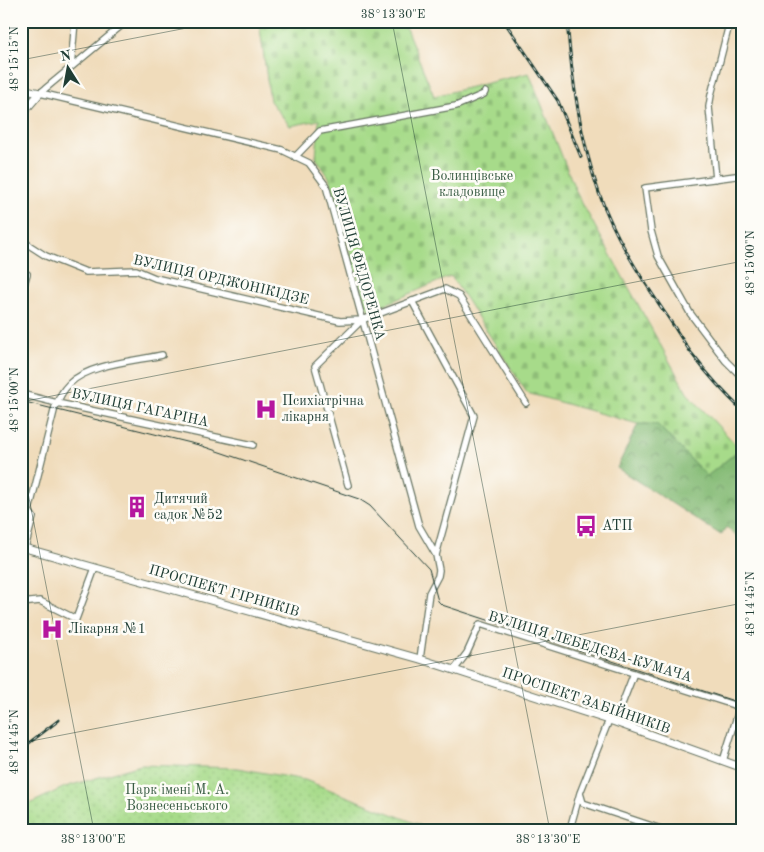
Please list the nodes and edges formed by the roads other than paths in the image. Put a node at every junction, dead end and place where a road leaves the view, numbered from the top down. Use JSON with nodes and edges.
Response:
{"nodes":[{"id":1,"x":74,"y":21,"type":"edge"},
{"id":2,"x":126,"y":21,"type":"edge"},
{"id":3,"x":730,"y":21,"type":"edge"},
{"id":4,"x":71,"y":67,"type":"junction"},
{"id":5,"x":21,"y":90,"type":"edge"},
{"id":6,"x":485,"y":92,"type":"dead end"},
{"id":7,"x":40,"y":94,"type":"junction"},
{"id":8,"x":21,"y":115,"type":"edge"},
{"id":9,"x":295,"y":157,"type":"junction"},
{"id":10,"x":743,"y":175,"type":"edge"},
{"id":11,"x":716,"y":179,"type":"junction"},
{"id":12,"x":21,"y":240,"type":"edge"},
{"id":13,"x":26,"y":274,"type":"dead end"},
{"id":14,"x":21,"y":295,"type":"edge"},
{"id":15,"x":412,"y":301,"type":"junction"},
{"id":16,"x":362,"y":320,"type":"junction"},
{"id":17,"x":162,"y":355,"type":"dead end"},
{"id":18,"x":743,"y":378,"type":"edge"},
{"id":19,"x":21,"y":394,"type":"edge"},
{"id":20,"x":57,"y":403,"type":"junction"},
{"id":21,"x":526,"y":403,"type":"dead end"},
{"id":22,"x":253,"y":445,"type":"dead end"},
{"id":23,"x":348,"y":485,"type":"dead end"},
{"id":24,"x":23,"y":548,"type":"edge"},
{"id":25,"x":436,"y":555,"type":"junction"},
{"id":26,"x":95,"y":568,"type":"junction"},
{"id":27,"x":21,"y":603,"type":"edge"},
{"id":28,"x":420,"y":659,"type":"junction"},
{"id":29,"x":454,"y":670,"type":"junction"},
{"id":30,"x":634,"y":673,"type":"junction"},
{"id":31,"x":741,"y":708,"type":"edge"},
{"id":32,"x":612,"y":721,"type":"junction"},
{"id":33,"x":723,"y":761,"type":"junction"},
{"id":34,"x":743,"y":768,"type":"edge"},
{"id":35,"x":580,"y":793,"type":"junction"},
{"id":36,"x":742,"y":822,"type":"edge"},
{"id":37,"x":572,"y":831,"type":"edge"},
{"id":38,"x":667,"y":831,"type":"edge"},
{"id":39,"x":739,"y":831,"type":"edge"}],
"edges":[{"from":1,"to":4,"type":"street"},
{"from":2,"to":4,"type":"street"},
{"from":3,"to":11,"type":"street"},
{"from":4,"to":7,"type":"street"},
{"from":5,"to":7,"type":"main road","name":"ВУЛИЦЯ ФЕДОРЕНКА"},
{"from":6,"to":9,"type":"street"},
{"from":7,"to":8,"type":"main road"},
{"from":7,"to":9,"type":"street","name":"ВУЛИЦЯ ФЕДОРЕНКА"},
{"from":9,"to":16,"type":"street","name":"ВУЛИЦЯ ФЕДОРЕНКА"},
{"from":10,"to":11,"type":"street"},
{"from":11,"to":18,"type":"street"},
{"from":12,"to":16,"type":"street","name":"ВУЛИЦЯ ОРДЖОНІКІДЗЕ"},
{"from":13,"to":14,"type":"street"},
{"from":15,"to":16,"type":"street"},
{"from":15,"to":21,"type":"street"},
{"from":15,"to":25,"type":"street"},
{"from":16,"to":23,"type":"street"},
{"from":16,"to":25,"type":"street","name":"ВУЛИЦЯ ФЕДОРЕНКА"},
{"from":17,"to":20,"type":"street"},
{"from":19,"to":20,"type":"street","name":"ВУЛИЦЯ ГАГАРІНА"},
{"from":20,"to":22,"type":"street","name":"ВУЛИЦЯ ГАГАРІНА"},
{"from":20,"to":24,"type":"street"},
{"from":24,"to":26,"type":"main road","name":"ПРОСПЕКТ ГІРНИКІВ"},
{"from":25,"to":28,"type":"street","name":"ВУЛИЦЯ ФЕДОРЕНКА"},
{"from":26,"to":27,"type":"street"},
{"from":26,"to":28,"type":"main road","name":"ПРОСПЕКТ ГІРНИКІВ"},
{"from":28,"to":29,"type":"main road","name":"ПРОСПЕКТ ЗАБІЙНИКІВ"},
{"from":29,"to":30,"type":"street","name":"ВУЛИЦЯ ЛЕБЕДЄВА-КУМАЧА"},
{"from":29,"to":32,"type":"main road","name":"ПРОСПЕКТ ЗАБІЙНИКІВ"},
{"from":30,"to":31,"type":"street","name":"ВУЛИЦЯ ЛЕБЕДЄВА-КУМАЧА"},
{"from":30,"to":32,"type":"street"},
{"from":31,"to":33,"type":"street"},
{"from":32,"to":33,"type":"main road","name":"ПРОСПЕКТ ЗАБІЙНИКІВ"},
{"from":32,"to":35,"type":"street"},
{"from":33,"to":34,"type":"main road","name":"ПРОСПЕКТ ЗАБІЙНИКІВ"},
{"from":35,"to":37,"type":"street"},
{"from":35,"to":38,"type":"street"},
{"from":36,"to":39,"type":"street"}]}
